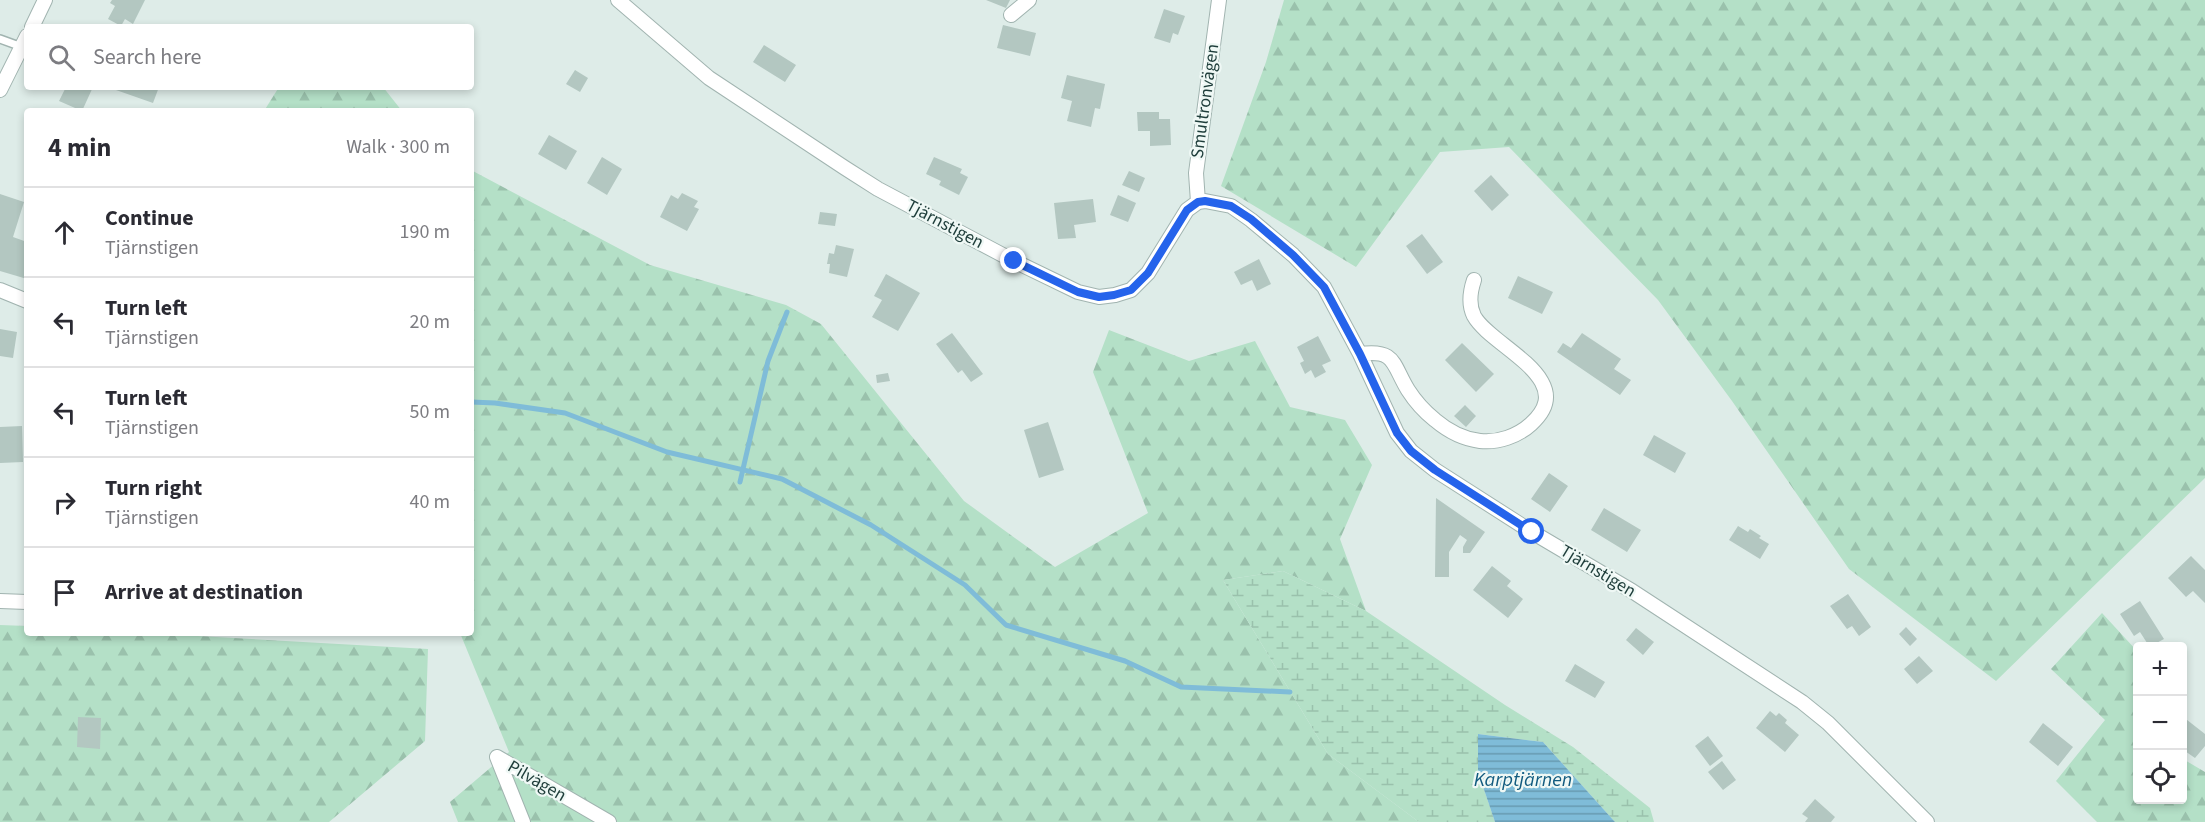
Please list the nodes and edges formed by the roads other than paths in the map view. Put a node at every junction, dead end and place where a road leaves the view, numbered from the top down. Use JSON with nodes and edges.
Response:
{"nodes":[{"id":1,"x":45,"y":0,"type":"edge"},
{"id":2,"x":618,"y":0,"type":"edge"},
{"id":3,"x":1029,"y":0,"type":"edge"},
{"id":4,"x":1219,"y":0,"type":"edge"},
{"id":5,"x":1011,"y":15,"type":"dead end"},
{"id":6,"x":33,"y":24,"type":"edge"},
{"id":7,"x":0,"y":39,"type":"edge"},
{"id":8,"x":24,"y":42,"type":"edge"},
{"id":9,"x":0,"y":90,"type":"edge"},
{"id":10,"x":1198,"y":202,"type":"junction"},
{"id":11,"x":1474,"y":280,"type":"dead end"},
{"id":12,"x":0,"y":290,"type":"edge"},
{"id":13,"x":24,"y":300,"type":"edge"},
{"id":14,"x":1360,"y":354,"type":"junction"},
{"id":15,"x":0,"y":600,"type":"edge"},
{"id":16,"x":24,"y":602,"type":"edge"},
{"id":17,"x":523,"y":822,"type":"edge"},
{"id":18,"x":609,"y":822,"type":"edge"},
{"id":19,"x":1927,"y":822,"type":"edge"}],
"edges":[{"from":1,"to":6,"type":"street"},
{"from":2,"to":10,"type":"street","name":"Tjärnstigen"},
{"from":3,"to":5,"type":"street"},
{"from":4,"to":10,"type":"street","name":"Smultronvägen"},
{"from":7,"to":8,"type":"lane"},
{"from":8,"to":9,"type":"street"},
{"from":10,"to":14,"type":"street","name":"Tjärnstigen"},
{"from":11,"to":14,"type":"street"},
{"from":12,"to":13,"type":"street"},
{"from":14,"to":19,"type":"street","name":"Tjärnstigen"},
{"from":15,"to":16,"type":"street"},
{"from":17,"to":18,"type":"street","name":"Pilvägen"}]}
